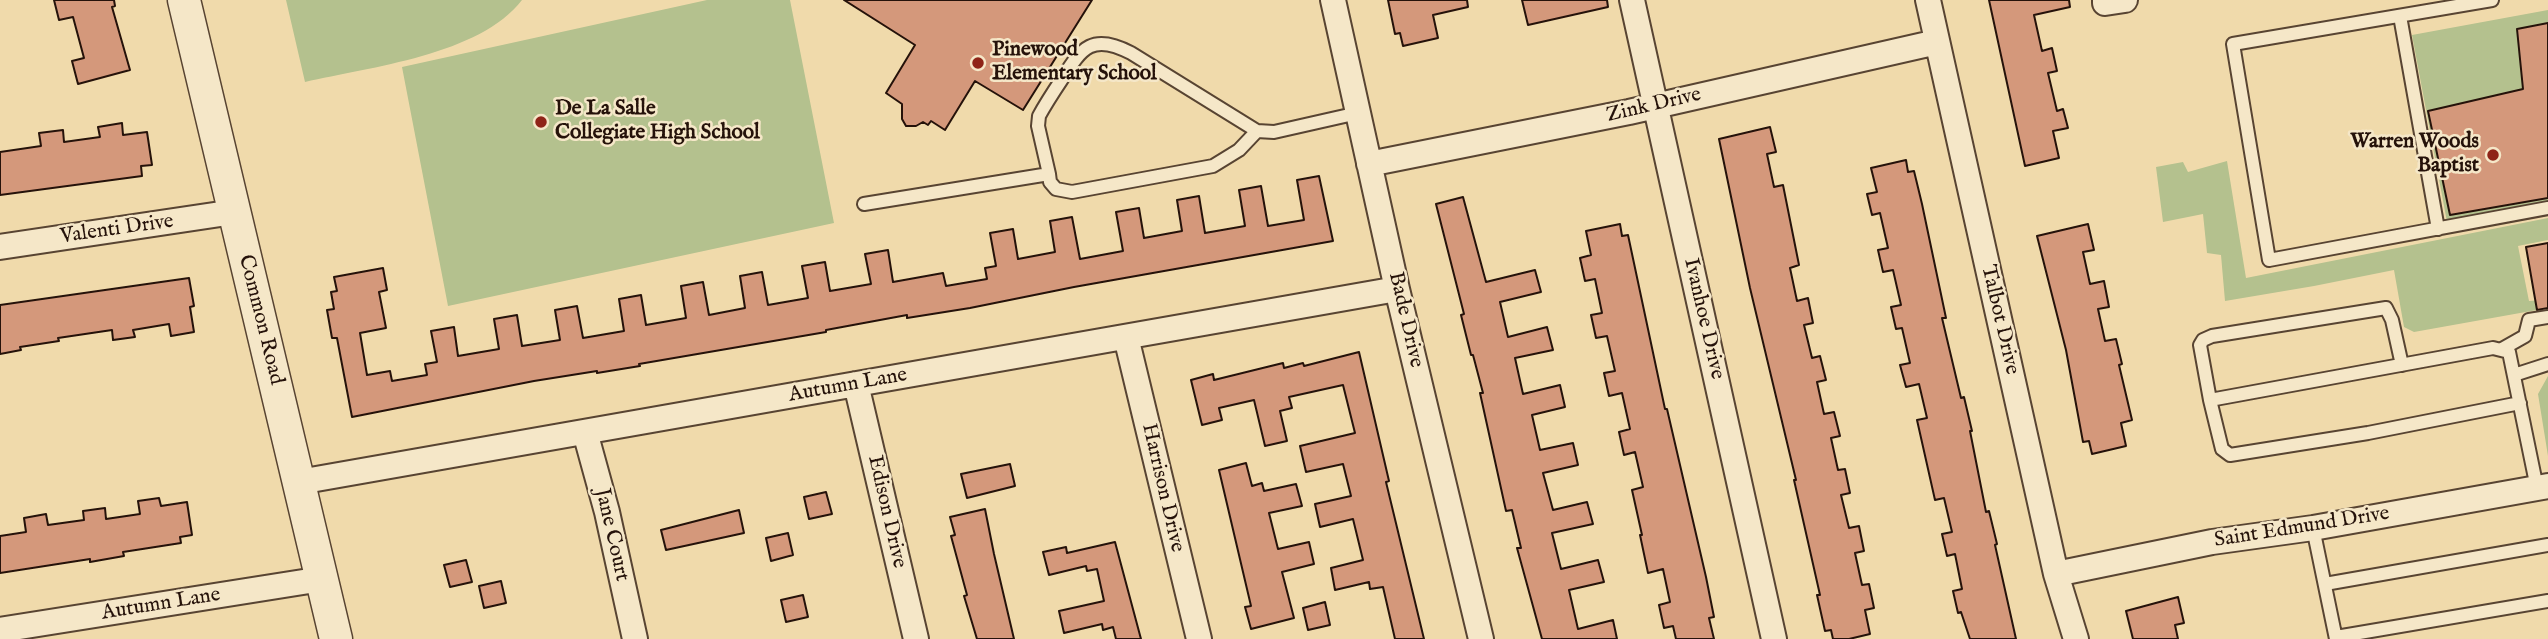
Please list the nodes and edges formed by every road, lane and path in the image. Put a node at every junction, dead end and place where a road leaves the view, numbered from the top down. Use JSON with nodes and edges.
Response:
{"nodes":[{"id":1,"x":184,"y":0,"type":"edge"},
{"id":2,"x":1333,"y":0,"type":"edge"},
{"id":3,"x":1632,"y":0,"type":"edge"},
{"id":4,"x":1928,"y":0,"type":"edge"},
{"id":5,"x":2105,"y":0,"type":"edge"},
{"id":6,"x":2125,"y":0,"type":"edge"},
{"id":7,"x":2492,"y":0,"type":"edge"},
{"id":8,"x":2400,"y":16,"type":"junction"},
{"id":9,"x":1937,"y":42,"type":"junction"},
{"id":10,"x":1656,"y":105,"type":"junction"},
{"id":11,"x":1358,"y":113,"type":"junction"},
{"id":12,"x":1257,"y":131,"type":"junction"},
{"id":13,"x":1369,"y":164,"type":"junction"},
{"id":14,"x":1049,"y":174,"type":"junction"},
{"id":15,"x":864,"y":204,"type":"dead end"},
{"id":16,"x":2548,"y":208,"type":"edge"},
{"id":17,"x":234,"y":212,"type":"junction"},
{"id":18,"x":2438,"y":229,"type":"junction"},
{"id":19,"x":0,"y":247,"type":"edge"},
{"id":20,"x":1398,"y":289,"type":"junction"},
{"id":21,"x":2548,"y":317,"type":"edge"},
{"id":22,"x":1126,"y":337,"type":"junction"},
{"id":23,"x":2502,"y":349,"type":"junction"},
{"id":24,"x":2548,"y":364,"type":"edge"},
{"id":25,"x":2402,"y":365,"type":"junction"},
{"id":26,"x":2514,"y":375,"type":"junction"},
{"id":27,"x":856,"y":384,"type":"junction"},
{"id":28,"x":2210,"y":400,"type":"junction"},
{"id":29,"x":2519,"y":403,"type":"junction"},
{"id":30,"x":585,"y":432,"type":"junction"},
{"id":31,"x":299,"y":482,"type":"junction"},
{"id":32,"x":2543,"y":487,"type":"edge"},
{"id":33,"x":2313,"y":528,"type":"junction"},
{"id":34,"x":2548,"y":545,"type":"edge"},
{"id":35,"x":2056,"y":574,"type":"junction"},
{"id":36,"x":322,"y":579,"type":"junction"},
{"id":37,"x":2325,"y":584,"type":"junction"},
{"id":38,"x":2548,"y":601,"type":"edge"},
{"id":39,"x":0,"y":629,"type":"edge"},
{"id":40,"x":2336,"y":638,"type":"edge"},
{"id":41,"x":336,"y":639,"type":"edge"},
{"id":42,"x":635,"y":639,"type":"edge"},
{"id":43,"x":916,"y":639,"type":"edge"},
{"id":44,"x":1199,"y":639,"type":"edge"},
{"id":45,"x":1481,"y":639,"type":"edge"},
{"id":46,"x":1774,"y":639,"type":"edge"},
{"id":47,"x":2076,"y":639,"type":"edge"}],
"edges":[{"from":1,"to":17,"type":"street","name":"Common Road"},
{"from":2,"to":11,"type":"street","name":"Bade Drive"},
{"from":3,"to":10,"type":"street","name":"Ivanhoe Drive"},
{"from":4,"to":9,"type":"street","name":"Talbot Drive"},
{"from":5,"to":6,"type":"street"},
{"from":7,"to":8,"type":"lane"},
{"from":8,"to":18,"type":"lane"},
{"from":8,"to":18,"type":"lane"},
{"from":9,"to":10,"type":"street","name":"Zink Drive"},
{"from":9,"to":35,"type":"street","name":"Talbot Drive"},
{"from":10,"to":13,"type":"street","name":"Zink Drive"},
{"from":10,"to":46,"type":"street","name":"Ivanhoe Drive"},
{"from":11,"to":12,"type":"lane"},
{"from":11,"to":13,"type":"street","name":"Bade Drive"},
{"from":12,"to":14,"type":"lane"},
{"from":12,"to":14,"type":"lane"},
{"from":13,"to":20,"type":"street","name":"Bade Drive"},
{"from":14,"to":15,"type":"lane"},
{"from":16,"to":18,"type":"lane"},
{"from":17,"to":19,"type":"street","name":"Valenti Drive"},
{"from":17,"to":31,"type":"street","name":"Common Road"},
{"from":20,"to":22,"type":"street","name":"Autumn Lane"},
{"from":20,"to":45,"type":"street","name":"Bade Drive"},
{"from":21,"to":23,"type":"lane"},
{"from":22,"to":27,"type":"street","name":"Autumn Lane"},
{"from":22,"to":44,"type":"street","name":"Harrison Drive"},
{"from":23,"to":25,"type":"lane"},
{"from":23,"to":26,"type":"lane"},
{"from":24,"to":26,"type":"lane"},
{"from":25,"to":28,"type":"lane"},
{"from":25,"to":28,"type":"lane"},
{"from":26,"to":29,"type":"lane"},
{"from":27,"to":30,"type":"street","name":"Autumn Lane"},
{"from":27,"to":43,"type":"street","name":"Edison Drive"},
{"from":28,"to":29,"type":"lane"},
{"from":29,"to":32,"type":"lane"},
{"from":30,"to":31,"type":"street","name":"Autumn Lane"},
{"from":30,"to":42,"type":"street","name":"Jane Court"},
{"from":31,"to":36,"type":"street","name":"Common Road"},
{"from":32,"to":33,"type":"street","name":"Saint Edmund Drive"},
{"from":33,"to":35,"type":"street","name":"Saint Edmund Drive"},
{"from":33,"to":37,"type":"lane"},
{"from":34,"to":37,"type":"lane"},
{"from":35,"to":47,"type":"street","name":"Talbot Drive"},
{"from":36,"to":39,"type":"street","name":"Autumn Lane"},
{"from":36,"to":41,"type":"street","name":"Common Road"},
{"from":37,"to":40,"type":"lane"},
{"from":38,"to":40,"type":"lane"}]}
